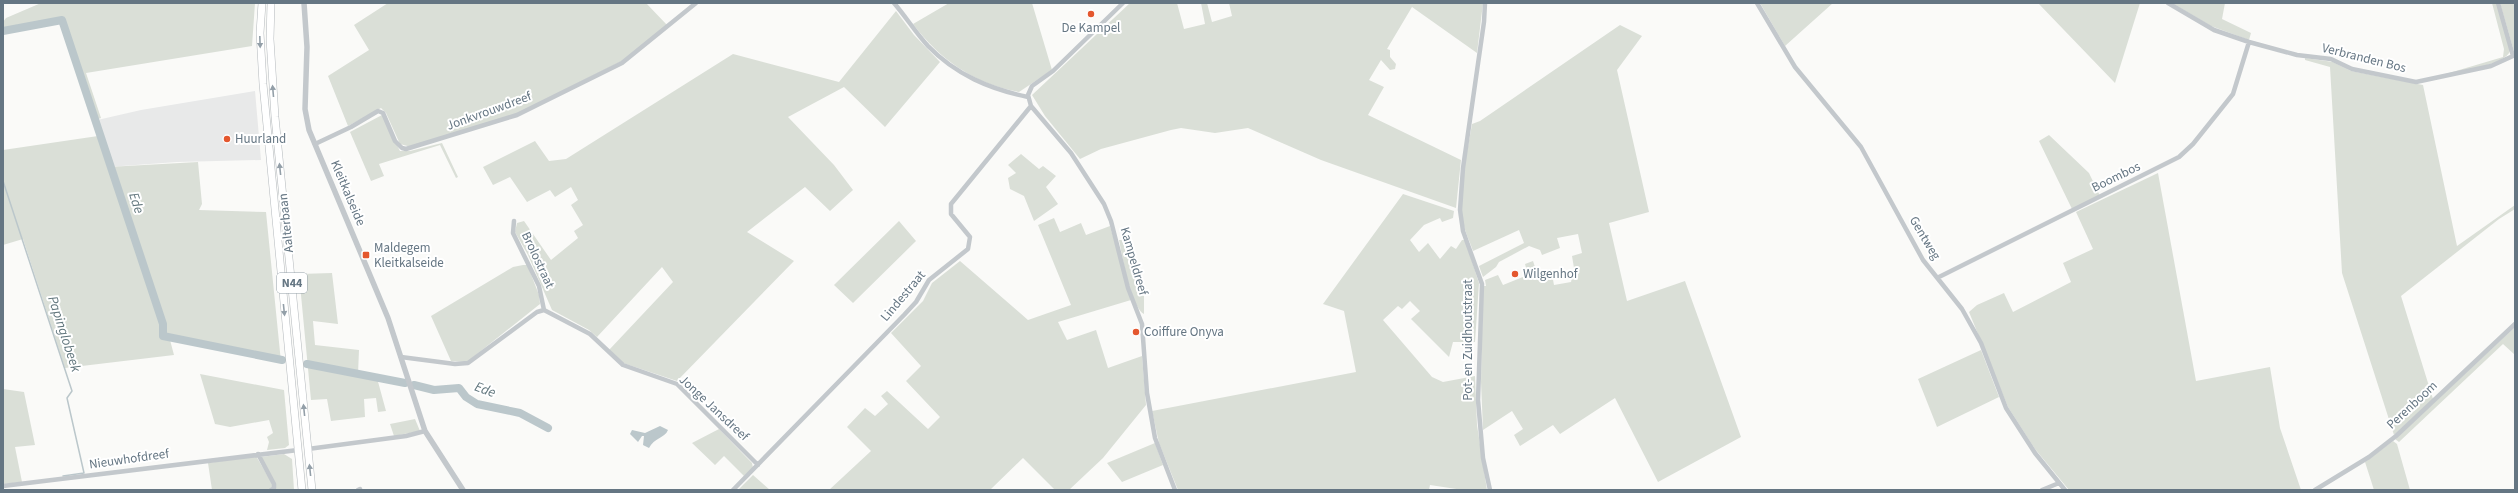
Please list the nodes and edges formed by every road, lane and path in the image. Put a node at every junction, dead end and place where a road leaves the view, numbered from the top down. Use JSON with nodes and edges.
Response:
{"nodes":[{"id":1,"x":262,"y":3,"type":"edge"},
{"id":2,"x":271,"y":3,"type":"edge"},
{"id":3,"x":304,"y":3,"type":"edge"},
{"id":4,"x":696,"y":3,"type":"edge"},
{"id":5,"x":894,"y":3,"type":"edge"},
{"id":6,"x":1123,"y":3,"type":"edge"},
{"id":7,"x":1485,"y":3,"type":"edge"},
{"id":8,"x":1757,"y":3,"type":"edge"},
{"id":9,"x":2168,"y":3,"type":"edge"},
{"id":10,"x":2498,"y":3,"type":"edge"},
{"id":11,"x":2249,"y":42,"type":"junction"},
{"id":12,"x":1028,"y":97,"type":"junction"},
{"id":13,"x":1031,"y":106,"type":"junction"},
{"id":14,"x":315,"y":144,"type":"junction"},
{"id":15,"x":514,"y":221,"type":"dead end"},
{"id":16,"x":1939,"y":277,"type":"junction"},
{"id":17,"x":544,"y":310,"type":"junction"},
{"id":18,"x":2515,"y":324,"type":"edge"},
{"id":19,"x":401,"y":357,"type":"junction"},
{"id":20,"x":425,"y":430,"type":"junction"},
{"id":21,"x":308,"y":449,"type":"junction"},
{"id":22,"x":298,"y":450,"type":"junction"},
{"id":23,"x":258,"y":454,"type":"junction"},
{"id":24,"x":758,"y":465,"type":"junction"},
{"id":25,"x":2059,"y":483,"type":"junction"},
{"id":26,"x":3,"y":486,"type":"edge"},
{"id":27,"x":271,"y":490,"type":"edge"},
{"id":28,"x":302,"y":490,"type":"edge"},
{"id":29,"x":312,"y":490,"type":"edge"},
{"id":30,"x":463,"y":490,"type":"edge"},
{"id":31,"x":733,"y":490,"type":"edge"},
{"id":32,"x":1175,"y":490,"type":"edge"},
{"id":33,"x":1490,"y":490,"type":"edge"},
{"id":34,"x":2042,"y":490,"type":"edge"},
{"id":35,"x":2065,"y":490,"type":"edge"},
{"id":36,"x":2315,"y":490,"type":"edge"}],
"edges":[{"from":1,"to":22,"type":"highway","name":"Aalterbaan","number":"N44","one_way":true},
{"from":21,"to":2,"type":"highway","name":"Aalterbaan","number":"N44","one_way":true},
{"from":3,"to":14,"type":"street","name":"Kleitkalseide"},
{"from":4,"to":14,"type":"street","name":"Jonkvrouwdreef"},
{"from":5,"to":12,"type":"street"},
{"from":6,"to":12,"type":"street"},
{"from":7,"to":33,"type":"street","name":"Pot- en Zuidhoutstraat"},
{"from":8,"to":16,"type":"street","name":"Gentweg"},
{"from":9,"to":11,"type":"street","name":"Verbranden Bos"},
{"from":10,"to":11,"type":"street","name":"Verbranden Bos"},
{"from":11,"to":16,"type":"street","name":"Boombos"},
{"from":12,"to":13,"type":"street"},
{"from":13,"to":24,"type":"street","name":"Lindestraat"},
{"from":13,"to":32,"type":"street","name":"Kampeldreef"},
{"from":14,"to":19,"type":"street","name":"Kleitkalseide"},
{"from":15,"to":17,"type":"street","name":"Brolostraat"},
{"from":16,"to":25,"type":"street","name":"Gentweg"},
{"from":17,"to":19,"type":"street"},
{"from":17,"to":24,"type":"street","name":"Jonge Jansdreef"},
{"from":18,"to":36,"type":"street","name":"Perenboom"},
{"from":19,"to":20,"type":"street","name":"Kleitkalseide"},
{"from":20,"to":21,"type":"street"},
{"from":20,"to":30,"type":"street","name":"Kleitkalseide"},
{"from":29,"to":21,"type":"highway","name":"Aalterbaan","number":"N44","one_way":true},
{"from":22,"to":23,"type":"street","name":"Nieuwhofdreef"},
{"from":22,"to":28,"type":"highway","name":"Aalterbaan","number":"N44"},
{"from":23,"to":26,"type":"street","name":"Nieuwhofdreef"},
{"from":23,"to":27,"type":"street"},
{"from":24,"to":31,"type":"street","name":"Lindestraat"},
{"from":25,"to":34,"type":"street"},
{"from":25,"to":35,"type":"street","name":"Gentweg"}]}
